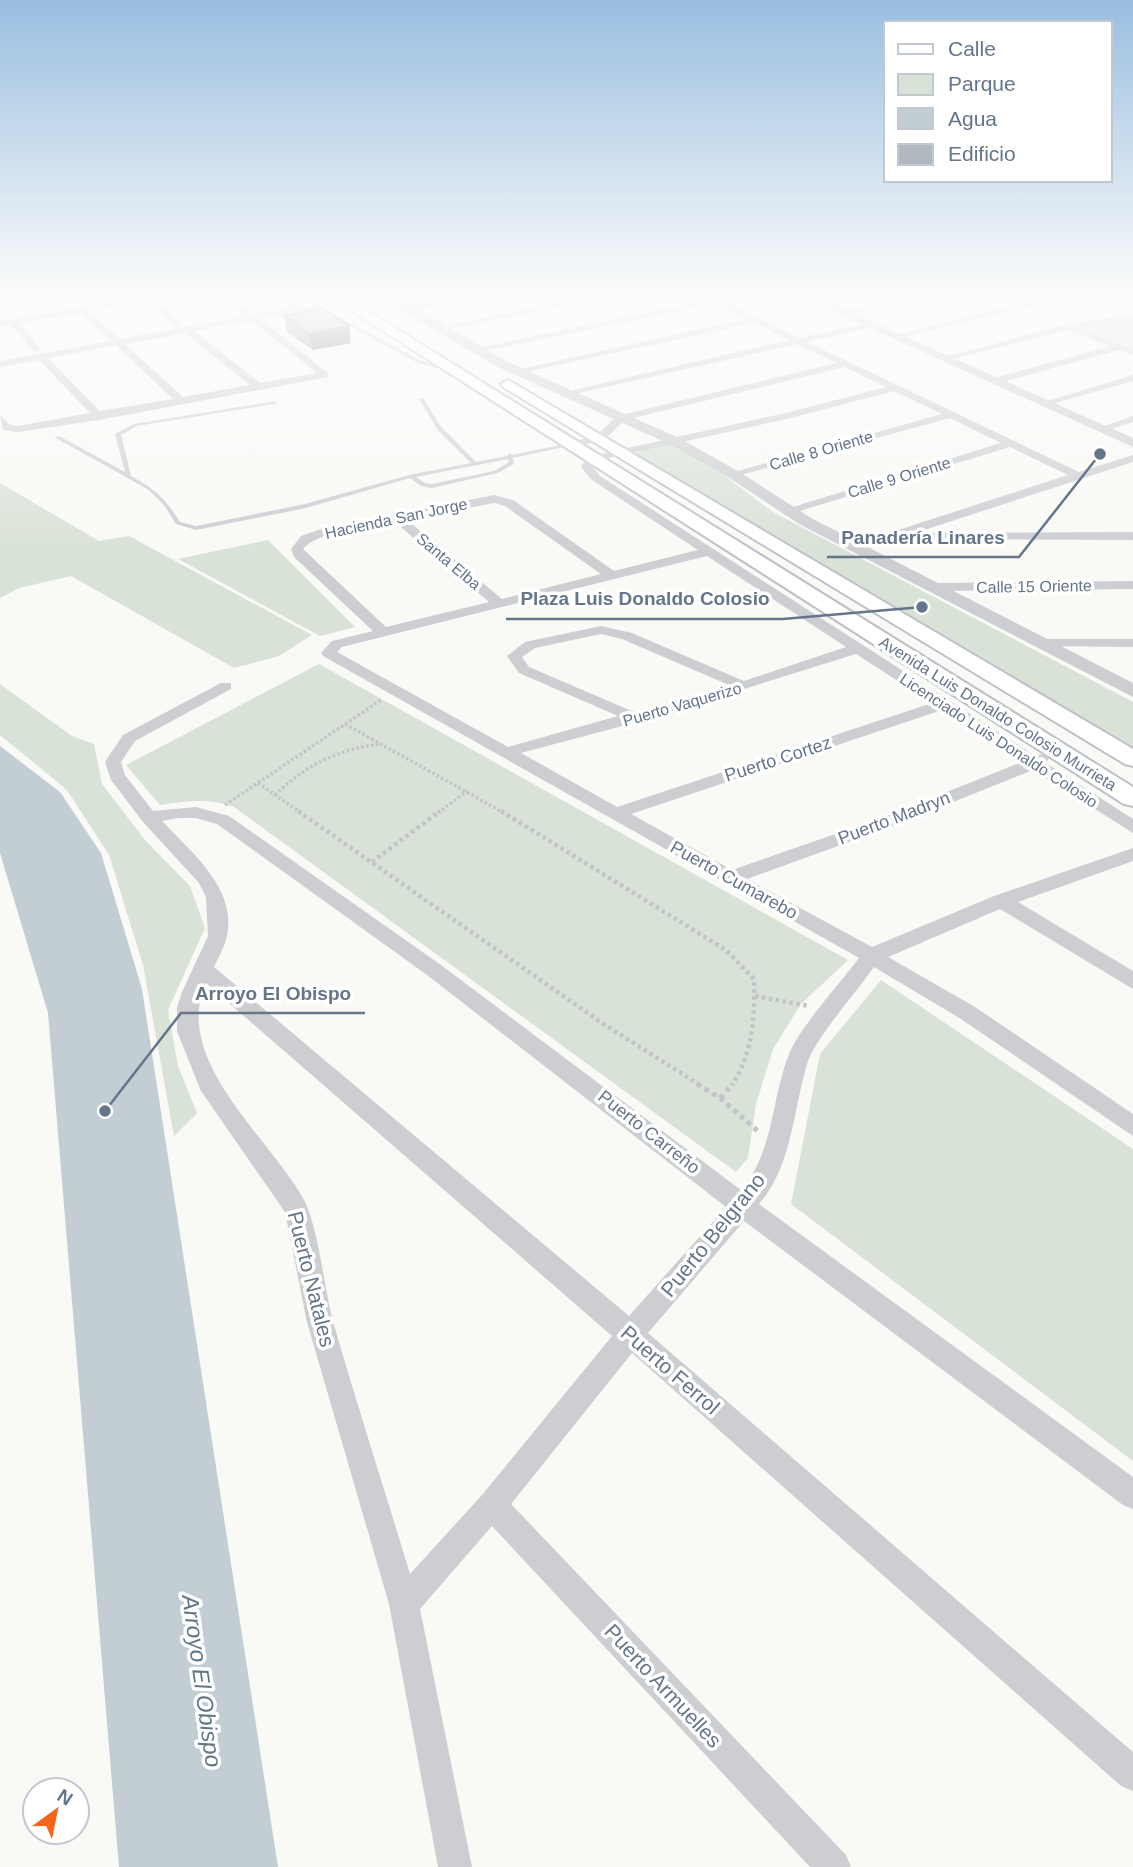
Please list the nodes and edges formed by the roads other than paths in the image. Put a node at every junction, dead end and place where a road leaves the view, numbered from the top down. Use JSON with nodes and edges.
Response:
{"nodes":[{"id":1,"x":64,"y":380,"type":"edge"},
{"id":2,"x":159,"y":380,"type":"edge"},
{"id":3,"x":250,"y":380,"type":"edge"},
{"id":4,"x":299,"y":380,"type":"edge"},
{"id":5,"x":468,"y":380,"type":"edge"},
{"id":6,"x":508,"y":380,"type":"edge"},
{"id":7,"x":537,"y":380,"type":"edge"},
{"id":8,"x":622,"y":380,"type":"edge"},
{"id":9,"x":778,"y":380,"type":"edge"},
{"id":10,"x":878,"y":380,"type":"edge"},
{"id":11,"x":998,"y":380,"type":"edge"},
{"id":12,"x":1126,"y":380,"type":"edge"},
{"id":13,"x":995,"y":381,"type":"joint"},
{"id":14,"x":260,"y":388,"type":"junction"},
{"id":15,"x":894,"y":388,"type":"junction"},
{"id":16,"x":566,"y":393,"type":"junction"},
{"id":17,"x":421,"y":399,"type":"dead end"},
{"id":18,"x":183,"y":402,"type":"junction"},
{"id":19,"x":274,"y":402,"type":"dead end"},
{"id":20,"x":1045,"y":403,"type":"junction"},
{"id":21,"x":949,"y":415,"type":"junction"},
{"id":22,"x":99,"y":416,"type":"junction"},
{"id":23,"x":0,"y":418,"type":"edge"},
{"id":24,"x":621,"y":418,"type":"junction"},
{"id":25,"x":1133,"y":419,"type":"edge"},
{"id":26,"x":1101,"y":429,"type":"junction"},
{"id":27,"x":57,"y":438,"type":"dead end"},
{"id":28,"x":600,"y":438,"type":"junction"},
{"id":29,"x":672,"y":440,"type":"junction"},
{"id":30,"x":1133,"y":443,"type":"edge"},
{"id":31,"x":1009,"y":444,"type":"junction"},
{"id":32,"x":569,"y":445,"type":"junction"},
{"id":33,"x":622,"y":451,"type":"junction"},
{"id":34,"x":510,"y":455,"type":"junction"},
{"id":35,"x":591,"y":458,"type":"junction"},
{"id":36,"x":1133,"y":458,"type":"edge"},
{"id":37,"x":474,"y":463,"type":"junction"},
{"id":38,"x":733,"y":474,"type":"junction"},
{"id":39,"x":1077,"y":475,"type":"junction"},
{"id":40,"x":411,"y":477,"type":"junction"},
{"id":41,"x":129,"y":478,"type":"junction"},
{"id":42,"x":789,"y":510,"type":"junction"},
{"id":43,"x":398,"y":517,"type":"junction"},
{"id":44,"x":1133,"y":536,"type":"edge"},
{"id":45,"x":885,"y":538,"type":"junction"},
{"id":46,"x":857,"y":548,"type":"junction"},
{"id":47,"x":711,"y":551,"type":"junction"},
{"id":48,"x":612,"y":576,"type":"junction"},
{"id":49,"x":1133,"y":585,"type":"edge"},
{"id":50,"x":936,"y":587,"type":"junction"},
{"id":51,"x":500,"y":604,"type":"junction"},
{"id":52,"x":383,"y":632,"type":"junction"},
{"id":53,"x":1041,"y":643,"type":"junction"},
{"id":54,"x":1133,"y":643,"type":"edge"},
{"id":55,"x":859,"y":648,"type":"junction"},
{"id":56,"x":226,"y":685,"type":"dead end"},
{"id":57,"x":743,"y":686,"type":"junction"},
{"id":58,"x":1017,"y":689,"type":"junction"},
{"id":59,"x":1133,"y":691,"type":"edge"},
{"id":60,"x":973,"y":699,"type":"junction"},
{"id":61,"x":942,"y":705,"type":"junction"},
{"id":62,"x":635,"y":718,"type":"junction"},
{"id":63,"x":1086,"y":730,"type":"junction"},
{"id":64,"x":1044,"y":747,"type":"junction"},
{"id":65,"x":504,"y":753,"type":"junction"},
{"id":66,"x":1133,"y":759,"type":"edge"},
{"id":67,"x":1133,"y":798,"type":"edge"},
{"id":68,"x":613,"y":814,"type":"junction"},
{"id":69,"x":149,"y":818,"type":"junction"},
{"id":70,"x":1133,"y":827,"type":"edge"},
{"id":71,"x":1133,"y":854,"type":"edge"},
{"id":72,"x":730,"y":878,"type":"junction"},
{"id":73,"x":1001,"y":901,"type":"junction"},
{"id":74,"x":871,"y":956,"type":"junction"},
{"id":75,"x":204,"y":970,"type":"junction"},
{"id":76,"x":1133,"y":981,"type":"edge"},
{"id":77,"x":1133,"y":1126,"type":"edge"},
{"id":78,"x":743,"y":1206,"type":"junction"},
{"id":79,"x":630,"y":1334,"type":"junction"},
{"id":80,"x":1133,"y":1495,"type":"edge"},
{"id":81,"x":492,"y":1505,"type":"junction"},
{"id":82,"x":404,"y":1604,"type":"junction"},
{"id":83,"x":1133,"y":1774,"type":"edge"},
{"id":84,"x":455,"y":1867,"type":"edge"},
{"id":85,"x":834,"y":1867,"type":"edge"}],
"edges":[{"from":1,"to":22,"type":"street"},
{"from":2,"to":18,"type":"street"},
{"from":3,"to":14,"type":"street"},
{"from":4,"to":14,"type":"street"},
{"from":5,"to":32,"type":"main road","name":"Avenida Luis Donaldo Colosio Murrieta"},
{"from":6,"to":28,"type":"main road","name":"Avenida Luis Donaldo Colosio Murrieta"},
{"from":7,"to":16,"type":"street"},
{"from":8,"to":16,"type":"street"},
{"from":9,"to":24,"type":"street"},
{"from":10,"to":15,"type":"street"},
{"from":11,"to":13,"type":"street"},
{"from":12,"to":20,"type":"street"},
{"from":13,"to":20,"type":"street"},
{"from":14,"to":18,"type":"street"},
{"from":15,"to":21,"type":"street"},
{"from":15,"to":29,"type":"street"},
{"from":16,"to":24,"type":"street"},
{"from":17,"to":37,"type":"lane"},
{"from":18,"to":22,"type":"street"},
{"from":19,"to":41,"type":"lane"},
{"from":20,"to":26,"type":"street"},
{"from":21,"to":31,"type":"street"},
{"from":21,"to":38,"type":"street","name":"Calle 8 Oriente"},
{"from":22,"to":23,"type":"street"},
{"from":24,"to":28,"type":"street"},
{"from":24,"to":29,"type":"street"},
{"from":25,"to":26,"type":"street"},
{"from":26,"to":30,"type":"street"},
{"from":27,"to":41,"type":"lane"},
{"from":28,"to":32,"type":"street"},
{"from":28,"to":33,"type":"main road","name":"Avenida Luis Donaldo Colosio Murrieta"},
{"from":29,"to":33,"type":"street"},
{"from":29,"to":38,"type":"street"},
{"from":31,"to":39,"type":"street"},
{"from":31,"to":42,"type":"street","name":"Calle 9 Oriente"},
{"from":32,"to":34,"type":"lane"},
{"from":32,"to":35,"type":"main road","name":"Avenida Luis Donaldo Colosio Murrieta"},
{"from":33,"to":35,"type":"street"},
{"from":33,"to":58,"type":"main road","name":"Avenida Luis Donaldo Colosio Murrieta"},
{"from":34,"to":37,"type":"lane"},
{"from":34,"to":40,"type":"lane"},
{"from":35,"to":47,"type":"street","name":"Licenciado Luis Donaldo Colosio"},
{"from":35,"to":60,"type":"main road","name":"Avenida Luis Donaldo Colosio Murrieta"},
{"from":36,"to":39,"type":"street"},
{"from":37,"to":40,"type":"lane"},
{"from":38,"to":42,"type":"street"},
{"from":39,"to":45,"type":"street"},
{"from":40,"to":41,"type":"lane"},
{"from":42,"to":46,"type":"street"},
{"from":43,"to":48,"type":"street","name":"Hacienda San Jorge"},
{"from":43,"to":51,"type":"street","name":"Santa Elba"},
{"from":43,"to":52,"type":"street","name":"Hacienda San Jorge"},
{"from":44,"to":45,"type":"street"},
{"from":45,"to":46,"type":"street"},
{"from":46,"to":50,"type":"street"},
{"from":47,"to":48,"type":"street"},
{"from":47,"to":55,"type":"street","name":"Licenciado Luis Donaldo Colosio"},
{"from":48,"to":51,"type":"street"},
{"from":49,"to":50,"type":"street","name":"Calle 15 Oriente"},
{"from":50,"to":53,"type":"street"},
{"from":51,"to":52,"type":"street"},
{"from":52,"to":65,"type":"street","name":"Puerto Cumarebo"},
{"from":53,"to":54,"type":"street"},
{"from":53,"to":59,"type":"street"},
{"from":55,"to":57,"type":"street","name":"Puerto Vaquerizo"},
{"from":55,"to":61,"type":"street","name":"Licenciado Luis Donaldo Colosio"},
{"from":56,"to":69,"type":"street","name":"Puerto Natales"},
{"from":57,"to":62,"type":"street","name":"Puerto Vaquerizo"},
{"from":57,"to":62,"type":"street"},
{"from":58,"to":60,"type":"main road"},
{"from":58,"to":63,"type":"main road","name":"Avenida Luis Donaldo Colosio Murrieta"},
{"from":58,"to":64,"type":"main road"},
{"from":60,"to":64,"type":"main road","name":"Avenida Luis Donaldo Colosio Murrieta"},
{"from":61,"to":64,"type":"street","name":"Licenciado Luis Donaldo Colosio"},
{"from":61,"to":68,"type":"street","name":"Puerto Cortez"},
{"from":62,"to":65,"type":"street","name":"Puerto Vaquerizo"},
{"from":63,"to":64,"type":"main road"},
{"from":63,"to":66,"type":"main road","name":"Avenida Luis Donaldo Colosio Murrieta"},
{"from":64,"to":67,"type":"main road","name":"Avenida Luis Donaldo Colosio Murrieta"},
{"from":64,"to":70,"type":"street","name":"Licenciado Luis Donaldo Colosio"},
{"from":64,"to":72,"type":"street","name":"Puerto Madryn"},
{"from":65,"to":68,"type":"street","name":"Puerto Cumarebo"},
{"from":68,"to":72,"type":"street","name":"Puerto Cumarebo"},
{"from":69,"to":75,"type":"street","name":"Puerto Natales"},
{"from":69,"to":78,"type":"street","name":"Puerto Carreño"},
{"from":71,"to":73,"type":"street","name":"Puerto Belgrano"},
{"from":72,"to":74,"type":"street","name":"Puerto Cumarebo"},
{"from":73,"to":74,"type":"street","name":"Puerto Belgrano"},
{"from":73,"to":76,"type":"street"},
{"from":74,"to":77,"type":"street","name":"Puerto Cumarebo"},
{"from":74,"to":78,"type":"street","name":"Puerto Belgrano"},
{"from":75,"to":79,"type":"street","name":"Puerto Ferrol"},
{"from":75,"to":82,"type":"street","name":"Puerto Natales"},
{"from":78,"to":79,"type":"street","name":"Puerto Belgrano"},
{"from":78,"to":80,"type":"street","name":"Puerto Carreño"},
{"from":79,"to":81,"type":"street","name":"Puerto Belgrano"},
{"from":79,"to":83,"type":"street","name":"Puerto Ferrol"},
{"from":81,"to":82,"type":"street","name":"Puerto Belgrano"},
{"from":81,"to":85,"type":"street","name":"Puerto Armuelles"},
{"from":82,"to":84,"type":"street","name":"Puerto Natales"}]}
